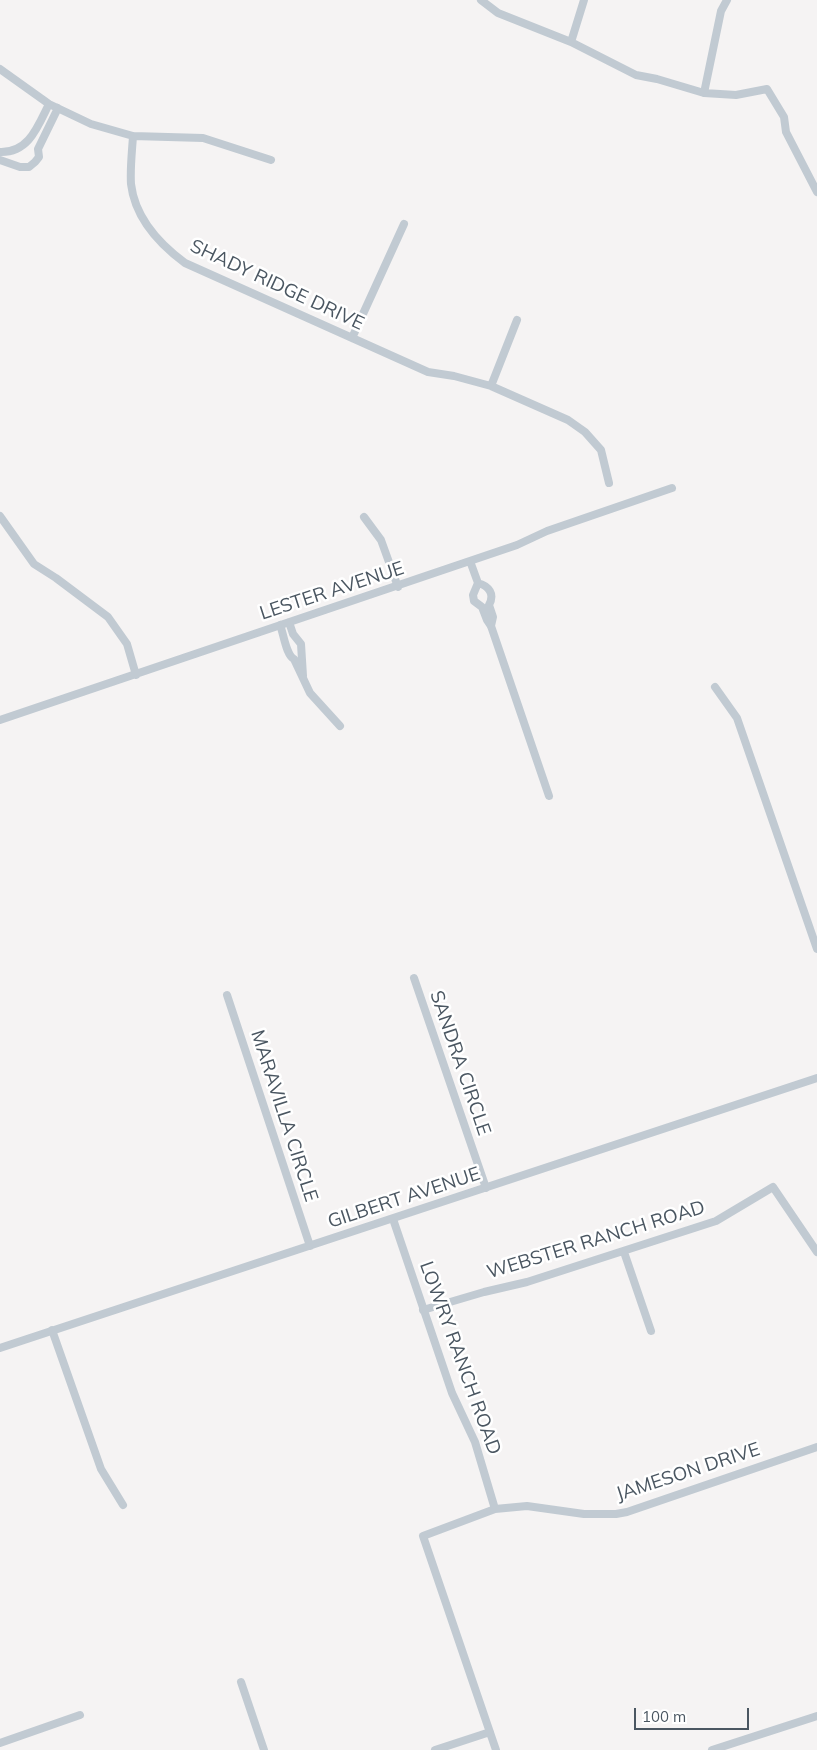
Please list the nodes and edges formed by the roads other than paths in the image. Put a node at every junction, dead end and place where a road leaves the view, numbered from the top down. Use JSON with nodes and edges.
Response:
{"nodes":[{"id":1,"x":481,"y":0,"type":"edge"},
{"id":2,"x":584,"y":0,"type":"edge"},
{"id":3,"x":727,"y":0,"type":"edge"},
{"id":4,"x":571,"y":42,"type":"junction"},
{"id":5,"x":0,"y":69,"type":"edge"},
{"id":6,"x":704,"y":93,"type":"junction"},
{"id":7,"x":49,"y":104,"type":"junction"},
{"id":8,"x":58,"y":108,"type":"junction"},
{"id":9,"x":133,"y":136,"type":"junction"},
{"id":10,"x":0,"y":152,"type":"edge"},
{"id":11,"x":0,"y":160,"type":"edge"},
{"id":12,"x":271,"y":160,"type":"dead end"},
{"id":13,"x":817,"y":192,"type":"edge"},
{"id":14,"x":404,"y":224,"type":"dead end"},
{"id":15,"x":517,"y":320,"type":"dead end"},
{"id":16,"x":352,"y":338,"type":"junction"},
{"id":17,"x":491,"y":386,"type":"junction"},
{"id":18,"x":609,"y":483,"type":"dead end"},
{"id":19,"x":672,"y":488,"type":"dead end"},
{"id":20,"x":0,"y":516,"type":"edge"},
{"id":21,"x":364,"y":517,"type":"dead end"},
{"id":22,"x":470,"y":560,"type":"junction"},
{"id":23,"x":478,"y":583,"type":"junction"},
{"id":24,"x":398,"y":586,"type":"junction"},
{"id":25,"x":289,"y":622,"type":"junction"},
{"id":26,"x":280,"y":625,"type":"junction"},
{"id":27,"x":491,"y":626,"type":"junction"},
{"id":28,"x":136,"y":675,"type":"junction"},
{"id":29,"x":303,"y":676,"type":"junction"},
{"id":30,"x":715,"y":687,"type":"dead end"},
{"id":31,"x":0,"y":720,"type":"edge"},
{"id":32,"x":340,"y":726,"type":"dead end"},
{"id":33,"x":549,"y":796,"type":"dead end"},
{"id":34,"x":817,"y":949,"type":"edge"},
{"id":35,"x":414,"y":978,"type":"dead end"},
{"id":36,"x":227,"y":995,"type":"dead end"},
{"id":37,"x":817,"y":1078,"type":"edge"},
{"id":38,"x":486,"y":1188,"type":"junction"},
{"id":39,"x":393,"y":1219,"type":"junction"},
{"id":40,"x":310,"y":1246,"type":"junction"},
{"id":41,"x":624,"y":1252,"type":"junction"},
{"id":42,"x":817,"y":1252,"type":"edge"},
{"id":43,"x":423,"y":1310,"type":"junction"},
{"id":44,"x":52,"y":1330,"type":"junction"},
{"id":45,"x":651,"y":1331,"type":"dead end"},
{"id":46,"x":0,"y":1348,"type":"edge"},
{"id":47,"x":817,"y":1447,"type":"edge"},
{"id":48,"x":123,"y":1505,"type":"dead end"},
{"id":49,"x":495,"y":1509,"type":"junction"},
{"id":50,"x":241,"y":1682,"type":"dead end"},
{"id":51,"x":80,"y":1715,"type":"dead end"},
{"id":52,"x":817,"y":1716,"type":"edge"},
{"id":53,"x":490,"y":1732,"type":"junction"},
{"id":54,"x":0,"y":1743,"type":"edge"},
{"id":55,"x":264,"y":1750,"type":"edge"},
{"id":56,"x":435,"y":1750,"type":"edge"},
{"id":57,"x":496,"y":1750,"type":"edge"},
{"id":58,"x":712,"y":1750,"type":"edge"}],
"edges":[{"from":1,"to":4,"type":"street"},
{"from":2,"to":4,"type":"street"},
{"from":3,"to":6,"type":"street"},
{"from":4,"to":6,"type":"street"},
{"from":5,"to":7,"type":"street"},
{"from":6,"to":13,"type":"street"},
{"from":7,"to":8,"type":"street"},
{"from":7,"to":10,"type":"street"},
{"from":8,"to":9,"type":"street"},
{"from":8,"to":11,"type":"street"},
{"from":9,"to":12,"type":"street"},
{"from":9,"to":16,"type":"street","name":"SHADY RIDGE DRIVE"},
{"from":14,"to":16,"type":"street"},
{"from":15,"to":17,"type":"street"},
{"from":16,"to":17,"type":"street","name":"SHADY RIDGE DRIVE"},
{"from":17,"to":18,"type":"street","name":"SHADY RIDGE DRIVE"},
{"from":19,"to":22,"type":"street","name":"LESTER AVENUE"},
{"from":20,"to":28,"type":"street"},
{"from":21,"to":24,"type":"street"},
{"from":22,"to":23,"type":"street"},
{"from":22,"to":24,"type":"street","name":"LESTER AVENUE"},
{"from":23,"to":27,"type":"street"},
{"from":23,"to":27,"type":"street"},
{"from":24,"to":25,"type":"street","name":"LESTER AVENUE"},
{"from":25,"to":26,"type":"street","name":"LESTER AVENUE"},
{"from":25,"to":29,"type":"street"},
{"from":26,"to":28,"type":"street","name":"LESTER AVENUE"},
{"from":26,"to":29,"type":"street"},
{"from":27,"to":33,"type":"street"},
{"from":28,"to":31,"type":"street","name":"LESTER AVENUE"},
{"from":29,"to":32,"type":"street"},
{"from":30,"to":34,"type":"street"},
{"from":35,"to":38,"type":"street","name":"SANDRA CIRCLE"},
{"from":36,"to":40,"type":"street","name":"MARAVILLA CIRCLE"},
{"from":37,"to":38,"type":"street","name":"GILBERT AVENUE"},
{"from":38,"to":39,"type":"street","name":"GILBERT AVENUE"},
{"from":39,"to":40,"type":"street","name":"GILBERT AVENUE"},
{"from":39,"to":43,"type":"street","name":"LOWRY RANCH ROAD"},
{"from":40,"to":44,"type":"street","name":"GILBERT AVENUE"},
{"from":41,"to":42,"type":"street","name":"WEBSTER RANCH ROAD"},
{"from":41,"to":43,"type":"street","name":"WEBSTER RANCH ROAD"},
{"from":41,"to":45,"type":"street"},
{"from":43,"to":49,"type":"street","name":"LOWRY RANCH ROAD"},
{"from":44,"to":46,"type":"street","name":"GILBERT AVENUE"},
{"from":44,"to":48,"type":"street"},
{"from":47,"to":49,"type":"street","name":"JAMESON DRIVE"},
{"from":49,"to":53,"type":"street","name":"JAMESON DRIVE"},
{"from":50,"to":55,"type":"street"},
{"from":51,"to":54,"type":"street"},
{"from":52,"to":58,"type":"street"},
{"from":53,"to":56,"type":"street"},
{"from":53,"to":57,"type":"street"}]}
